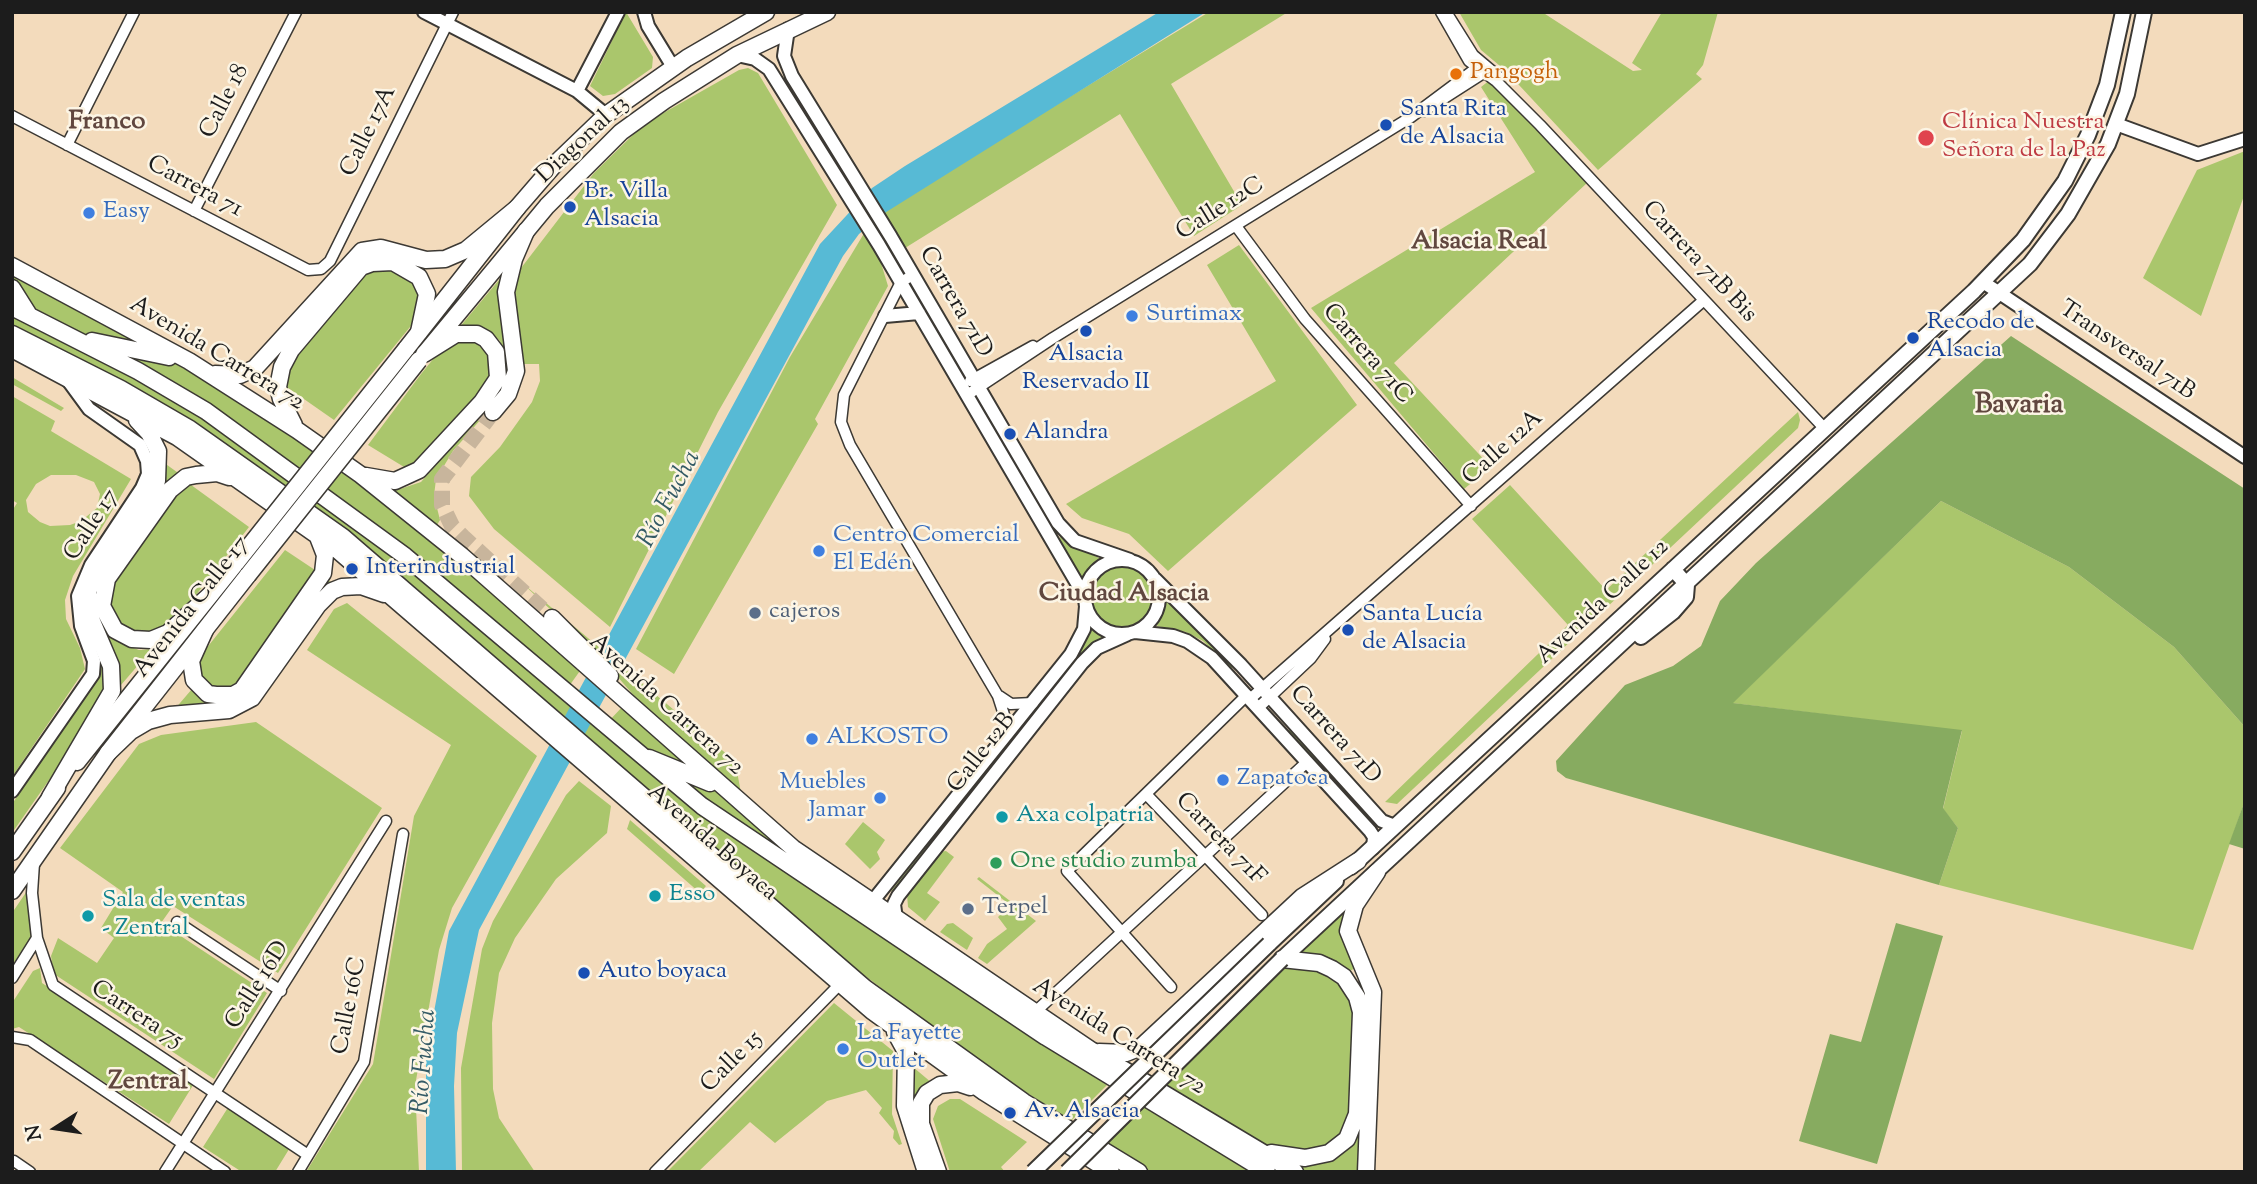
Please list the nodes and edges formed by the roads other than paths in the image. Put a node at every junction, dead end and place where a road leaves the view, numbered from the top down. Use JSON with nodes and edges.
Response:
{"nodes":[{"id":1,"x":134,"y":12,"type":"edge"},
{"id":2,"x":296,"y":12,"type":"edge"},
{"id":3,"x":424,"y":12,"type":"edge"},
{"id":4,"x":618,"y":12,"type":"edge"},
{"id":5,"x":644,"y":12,"type":"edge"},
{"id":6,"x":766,"y":12,"type":"edge"},
{"id":7,"x":827,"y":12,"type":"edge"},
{"id":8,"x":1441,"y":12,"type":"edge"},
{"id":9,"x":1446,"y":12,"type":"edge"},
{"id":10,"x":2123,"y":12,"type":"edge"},
{"id":11,"x":2144,"y":12,"type":"edge"},
{"id":12,"x":450,"y":18,"type":"edge"},
{"id":13,"x":788,"y":29,"type":"junction"},
{"id":14,"x":737,"y":55,"type":"junction"},
{"id":15,"x":673,"y":67,"type":"junction"},
{"id":16,"x":1482,"y":69,"type":"junction"},
{"id":17,"x":577,"y":91,"type":"junction"},
{"id":18,"x":606,"y":115,"type":"junction"},
{"id":19,"x":12,"y":116,"type":"edge"},
{"id":20,"x":2116,"y":124,"type":"junction"},
{"id":21,"x":2245,"y":139,"type":"edge"},
{"id":22,"x":67,"y":145,"type":"junction"},
{"id":23,"x":517,"y":208,"type":"junction"},
{"id":24,"x":194,"y":211,"type":"junction"},
{"id":25,"x":1236,"y":226,"type":"junction"},
{"id":26,"x":526,"y":231,"type":"junction"},
{"id":27,"x":12,"y":266,"type":"edge"},
{"id":28,"x":321,"y":269,"type":"joint"},
{"id":29,"x":913,"y":275,"type":"junction"},
{"id":30,"x":901,"y":282,"type":"junction"},
{"id":31,"x":1983,"y":282,"type":"junction"},
{"id":32,"x":12,"y":288,"type":"edge"},
{"id":33,"x":2000,"y":293,"type":"junction"},
{"id":34,"x":1704,"y":300,"type":"junction"},
{"id":35,"x":12,"y":307,"type":"edge"},
{"id":36,"x":919,"y":313,"type":"junction"},
{"id":37,"x":29,"y":315,"type":"junction"},
{"id":38,"x":886,"y":316,"type":"junction"},
{"id":39,"x":419,"y":332,"type":"junction"},
{"id":40,"x":12,"y":334,"type":"edge"},
{"id":41,"x":72,"y":337,"type":"junction"},
{"id":42,"x":12,"y":339,"type":"edge"},
{"id":43,"x":29,"y":342,"type":"junction"},
{"id":44,"x":12,"y":349,"type":"edge"},
{"id":45,"x":416,"y":354,"type":"junction"},
{"id":46,"x":189,"y":360,"type":"junction"},
{"id":47,"x":209,"y":372,"type":"junction"},
{"id":48,"x":67,"y":378,"type":"junction"},
{"id":49,"x":971,"y":387,"type":"junction"},
{"id":50,"x":493,"y":412,"type":"tunnel mouth"},
{"id":51,"x":131,"y":413,"type":"junction"},
{"id":52,"x":297,"y":429,"type":"junction"},
{"id":53,"x":1825,"y":429,"type":"junction"},
{"id":54,"x":2245,"y":457,"type":"edge"},
{"id":55,"x":361,"y":475,"type":"junction"},
{"id":56,"x":245,"y":482,"type":"junction"},
{"id":57,"x":1471,"y":506,"type":"junction"},
{"id":58,"x":317,"y":534,"type":"junction"},
{"id":59,"x":1130,"y":560,"type":"junction"},
{"id":60,"x":1673,"y":569,"type":"junction"},
{"id":61,"x":1155,"y":579,"type":"junction"},
{"id":62,"x":1687,"y":585,"type":"junction"},
{"id":63,"x":210,"y":595,"type":"junction"},
{"id":64,"x":398,"y":600,"type":"junction"},
{"id":65,"x":1086,"y":602,"type":"junction"},
{"id":66,"x":552,"y":618,"type":"tunnel mouth"},
{"id":67,"x":205,"y":630,"type":"junction"},
{"id":68,"x":1131,"y":633,"type":"junction"},
{"id":69,"x":588,"y":660,"type":"junction"},
{"id":70,"x":1266,"y":692,"type":"junction"},
{"id":71,"x":998,"y":696,"type":"junction"},
{"id":72,"x":1252,"y":700,"type":"junction"},
{"id":73,"x":1033,"y":703,"type":"junction"},
{"id":74,"x":548,"y":724,"type":"junction"},
{"id":75,"x":1003,"y":739,"type":"junction"},
{"id":76,"x":108,"y":752,"type":"junction"},
{"id":77,"x":636,"y":752,"type":"junction"},
{"id":78,"x":590,"y":760,"type":"junction"},
{"id":79,"x":1307,"y":762,"type":"junction"},
{"id":80,"x":722,"y":788,"type":"junction"},
{"id":81,"x":12,"y":790,"type":"edge"},
{"id":82,"x":1146,"y":794,"type":"junction"},
{"id":83,"x":50,"y":797,"type":"junction"},
{"id":84,"x":644,"y":816,"type":"junction"},
{"id":85,"x":386,"y":821,"type":"dead end"},
{"id":86,"x":670,"y":821,"type":"junction"},
{"id":87,"x":1395,"y":826,"type":"junction"},
{"id":88,"x":403,"y":834,"type":"dead end"},
{"id":89,"x":1373,"y":848,"type":"junction"},
{"id":90,"x":12,"y":852,"type":"edge"},
{"id":91,"x":1205,"y":856,"type":"junction"},
{"id":92,"x":34,"y":859,"type":"junction"},
{"id":93,"x":1358,"y":861,"type":"junction"},
{"id":94,"x":1377,"y":872,"type":"junction"},
{"id":95,"x":12,"y":891,"type":"edge"},
{"id":96,"x":872,"y":902,"type":"junction"},
{"id":97,"x":1262,"y":915,"type":"dead end"},
{"id":98,"x":895,"y":919,"type":"junction"},
{"id":99,"x":177,"y":922,"type":"dead end"},
{"id":100,"x":788,"y":922,"type":"junction"},
{"id":101,"x":1122,"y":933,"type":"junction"},
{"id":102,"x":37,"y":938,"type":"junction"},
{"id":103,"x":806,"y":955,"type":"junction"},
{"id":104,"x":1282,"y":959,"type":"junction"},
{"id":105,"x":12,"y":978,"type":"edge"},
{"id":106,"x":840,"y":984,"type":"junction"},
{"id":107,"x":1171,"y":987,"type":"dead end"},
{"id":108,"x":281,"y":991,"type":"junction"},
{"id":109,"x":876,"y":1005,"type":"junction"},
{"id":110,"x":1034,"y":1013,"type":"junction"},
{"id":111,"x":12,"y":1037,"type":"edge"},
{"id":112,"x":1091,"y":1050,"type":"junction"},
{"id":113,"x":984,"y":1092,"type":"junction"},
{"id":114,"x":216,"y":1094,"type":"junction"},
{"id":115,"x":1016,"y":1112,"type":"junction"},
{"id":116,"x":1211,"y":1122,"type":"junction"},
{"id":117,"x":1058,"y":1123,"type":"junction"},
{"id":118,"x":183,"y":1144,"type":"junction"},
{"id":119,"x":1258,"y":1150,"type":"junction"},
{"id":120,"x":1233,"y":1152,"type":"junction"},
{"id":121,"x":308,"y":1155,"type":"junction"},
{"id":122,"x":14,"y":1161,"type":"dead end"},
{"id":123,"x":30,"y":1172,"type":"edge"},
{"id":124,"x":165,"y":1172,"type":"edge"},
{"id":125,"x":225,"y":1172,"type":"edge"},
{"id":126,"x":298,"y":1172,"type":"edge"},
{"id":127,"x":655,"y":1172,"type":"edge"},
{"id":128,"x":926,"y":1172,"type":"edge"},
{"id":129,"x":938,"y":1172,"type":"edge"},
{"id":130,"x":1032,"y":1172,"type":"edge"},
{"id":131,"x":1068,"y":1172,"type":"edge"},
{"id":132,"x":1111,"y":1172,"type":"edge"},
{"id":133,"x":1139,"y":1172,"type":"edge"},
{"id":134,"x":1267,"y":1172,"type":"edge"},
{"id":135,"x":1295,"y":1172,"type":"edge"},
{"id":136,"x":1366,"y":1172,"type":"edge"}],
"edges":[{"from":1,"to":22,"type":"street"},
{"from":2,"to":24,"type":"street","name":"Calle 18"},
{"from":3,"to":12,"type":"street"},
{"from":4,"to":17,"type":"street"},
{"from":5,"to":15,"type":"street"},
{"from":6,"to":15,"type":"main road","name":"Diagonal 13"},
{"from":7,"to":13,"type":"main road","name":"Diagonal 13"},
{"from":8,"to":16,"type":"street","name":"Carrera 71B Bis"},
{"from":9,"to":16,"type":"street","name":"Carrera 71B Bis"},
{"from":10,"to":31,"type":"main road","name":"Avenida Calle 12"},
{"from":11,"to":20,"type":"main road","name":"Avenida Calle 12"},
{"from":12,"to":17,"type":"street"},
{"from":12,"to":28,"type":"street","name":"Calle 17A"},
{"from":13,"to":14,"type":"main road","name":"Diagonal 13"},
{"from":13,"to":29,"type":"street","name":"Carrera 71D"},
{"from":14,"to":26,"type":"main road","name":"Diagonal 13"},
{"from":14,"to":30,"type":"street","name":"Carrera 71D"},
{"from":15,"to":18,"type":"main road","name":"Diagonal 13"},
{"from":16,"to":25,"type":"street","name":"Calle 12C"},
{"from":16,"to":34,"type":"street","name":"Carrera 71B Bis"},
{"from":17,"to":18,"type":"street"},
{"from":18,"to":23,"type":"main road","name":"Diagonal 13"},
{"from":19,"to":22,"type":"street","name":"Carrera 71"},
{"from":20,"to":21,"type":"street"},
{"from":20,"to":33,"type":"main road","name":"Avenida Calle 12"},
{"from":22,"to":24,"type":"street","name":"Carrera 71"},
{"from":23,"to":39,"type":"main road","name":"Diagonal 13"},
{"from":23,"to":47,"type":"main road"},
{"from":24,"to":28,"type":"street","name":"Carrera 71"},
{"from":25,"to":49,"type":"street","name":"Calle 12C"},
{"from":25,"to":57,"type":"street","name":"Carrera 71C"},
{"from":26,"to":45,"type":"main road","name":"Diagonal 13"},
{"from":26,"to":50,"type":"main road"},
{"from":27,"to":46,"type":"main road","name":"Avenida Carrera 72"},
{"from":29,"to":30,"type":"street"},
{"from":29,"to":49,"type":"street","name":"Carrera 71D"},
{"from":30,"to":36,"type":"street","name":"Carrera 71D"},
{"from":30,"to":38,"type":"street"},
{"from":31,"to":33,"type":"street","name":"Transversal 71B"},
{"from":31,"to":53,"type":"main road","name":"Avenida Calle 12"},
{"from":32,"to":37,"type":"main road"},
{"from":33,"to":54,"type":"street","name":"Transversal 71B"},
{"from":33,"to":62,"type":"main road","name":"Avenida Calle 12"},
{"from":34,"to":53,"type":"street","name":"Carrera 71B Bis"},
{"from":34,"to":57,"type":"street","name":"Calle 12A"},
{"from":35,"to":37,"type":"main road","name":"Avenida Carrera 72"},
{"from":36,"to":38,"type":"street"},
{"from":36,"to":49,"type":"street","name":"Carrera 71D"},
{"from":37,"to":41,"type":"main road","name":"Avenida Carrera 72"},
{"from":38,"to":71,"type":"street"},
{"from":39,"to":45,"type":"main road","name":"Diagonal 13"},
{"from":39,"to":52,"type":"main road"},
{"from":40,"to":43,"type":"main road"},
{"from":41,"to":46,"type":"main road"},
{"from":41,"to":77,"type":"main road","name":"Avenida Carrera 72"},
{"from":42,"to":43,"type":"main road"},
{"from":43,"to":74,"type":"main road"},
{"from":44,"to":48,"type":"main road"},
{"from":45,"to":55,"type":"main road"},
{"from":45,"to":63,"type":"main road","name":"Avenida Calle 17","bridge":true},
{"from":45,"to":67,"type":"main road","name":"Avenida Calle 17","bridge":true},
{"from":46,"to":47,"type":"main road","name":"Avenida Carrera 72"},
{"from":47,"to":52,"type":"main road","name":"Avenida Carrera 72"},
{"from":48,"to":51,"type":"main road"},
{"from":48,"to":81,"type":"street","name":"Calle 17"},
{"from":49,"to":59,"type":"street","name":"Carrera 71D"},
{"from":49,"to":65,"type":"street","name":"Carrera 71D"},
{"from":51,"to":56,"type":"main road"},
{"from":51,"to":83,"type":"main road"},
{"from":52,"to":55,"type":"main road","name":"Avenida Carrera 72"},
{"from":53,"to":60,"type":"main road","name":"Avenida Calle 12"},
{"from":55,"to":69,"type":"main road","name":"Avenida Carrera 72"},
{"from":56,"to":58,"type":"main road"},
{"from":56,"to":63,"type":"main road"},
{"from":57,"to":70,"type":"street","name":"Calle 12A"},
{"from":58,"to":64,"type":"main road"},
{"from":58,"to":67,"type":"main road"},
{"from":59,"to":61,"type":"street"},
{"from":59,"to":65,"type":"street"},
{"from":60,"to":62,"type":"main road"},
{"from":60,"to":87,"type":"main road","name":"Avenida Calle 12"},
{"from":61,"to":68,"type":"street"},
{"from":61,"to":70,"type":"street","name":"Carrera 71D"},
{"from":62,"to":94,"type":"main road","name":"Avenida Calle 12"},
{"from":63,"to":83,"type":"main road","name":"Avenida Calle 17"},
{"from":64,"to":74,"type":"main road"},
{"from":64,"to":76,"type":"main road"},
{"from":65,"to":68,"type":"street"},
{"from":65,"to":73,"type":"street","name":"Calle 12B"},
{"from":66,"to":69,"type":"main road"},
{"from":67,"to":76,"type":"main road","name":"Avenida Calle 17"},
{"from":68,"to":72,"type":"street","name":"Carrera 71D"},
{"from":68,"to":98,"type":"street","name":"Calle 12B"},
{"from":69,"to":80,"type":"main road","name":"Avenida Carrera 72"},
{"from":70,"to":72,"type":"street","name":"Calle 12A"},
{"from":70,"to":87,"type":"street","name":"Carrera 71D"},
{"from":71,"to":73,"type":"street"},
{"from":71,"to":75,"type":"street"},
{"from":72,"to":79,"type":"street","name":"Carrera 71D"},
{"from":72,"to":82,"type":"street","name":"Calle 12A"},
{"from":73,"to":75,"type":"street","name":"Calle 12B"},
{"from":74,"to":78,"type":"main road"},
{"from":75,"to":96,"type":"street","name":"Calle 12B"},
{"from":76,"to":92,"type":"main road","name":"Avenida Calle 17"},
{"from":77,"to":80,"type":"main road"},
{"from":77,"to":120,"type":"main road","name":"Avenida Carrera 72"},
{"from":78,"to":84,"type":"main road","name":"Avenida Boyaca"},
{"from":78,"to":86,"type":"main road"},
{"from":79,"to":89,"type":"street","name":"Carrera 71D"},
{"from":79,"to":91,"type":"street"},
{"from":80,"to":96,"type":"main road","name":"Avenida Carrera 72"},
{"from":82,"to":91,"type":"street","name":"Carrera 71F"},
{"from":82,"to":101,"type":"street","name":"Calle 12A"},
{"from":83,"to":90,"type":"main road","name":"Avenida Calle 17"},
{"from":84,"to":86,"type":"main road"},
{"from":84,"to":103,"type":"main road","name":"Avenida Boyaca"},
{"from":85,"to":108,"type":"street","name":"Calle 16D"},
{"from":86,"to":100,"type":"main road"},
{"from":87,"to":89,"type":"main road","name":"Avenida Calle 12"},
{"from":88,"to":121,"type":"street","name":"Calle 16C"},
{"from":89,"to":93,"type":"main road","name":"Avenida Calle 12"},
{"from":91,"to":97,"type":"street","name":"Carrera 71F"},
{"from":91,"to":101,"type":"street"},
{"from":92,"to":95,"type":"main road","name":"Avenida Calle 17"},
{"from":92,"to":102,"type":"street"},
{"from":93,"to":112,"type":"main road"},
{"from":93,"to":130,"type":"main road","name":"Avenida Calle 12","bridge":true},
{"from":94,"to":104,"type":"main road","name":"Avenida Calle 12"},
{"from":94,"to":136,"type":"main road"},
{"from":96,"to":98,"type":"main road","name":"Avenida Carrera 72"},
{"from":98,"to":110,"type":"main road","name":"Avenida Carrera 72"},
{"from":99,"to":108,"type":"street"},
{"from":100,"to":103,"type":"main road"},
{"from":100,"to":109,"type":"main road"},
{"from":101,"to":107,"type":"street"},
{"from":101,"to":110,"type":"street"},
{"from":102,"to":105,"type":"street"},
{"from":102,"to":114,"type":"street","name":"Carrera 75"},
{"from":103,"to":106,"type":"main road"},
{"from":104,"to":119,"type":"main road"},
{"from":104,"to":131,"type":"main road","name":"Avenida Calle 12","bridge":true},
{"from":106,"to":109,"type":"main road"},
{"from":106,"to":127,"type":"street","name":"Calle 15"},
{"from":108,"to":114,"type":"street","name":"Calle 16D"},
{"from":109,"to":113,"type":"main road"},
{"from":109,"to":117,"type":"main road"},
{"from":109,"to":128,"type":"main road"},
{"from":110,"to":112,"type":"main road","name":"Avenida Carrera 72"},
{"from":111,"to":118,"type":"street"},
{"from":112,"to":116,"type":"main road","name":"Avenida Carrera 72"},
{"from":113,"to":115,"type":"main road"},
{"from":113,"to":129,"type":"main road"},
{"from":114,"to":118,"type":"street","name":"Calle 16D"},
{"from":114,"to":121,"type":"street","name":"Carrera 75"},
{"from":115,"to":117,"type":"main road"},
{"from":115,"to":132,"type":"main road"},
{"from":116,"to":119,"type":"main road","name":"Avenida Carrera 72"},
{"from":116,"to":120,"type":"main road"},
{"from":117,"to":133,"type":"main road"},
{"from":118,"to":124,"type":"street","name":"Calle 16D"},
{"from":118,"to":125,"type":"street"},
{"from":119,"to":135,"type":"main road","name":"Avenida Carrera 72"},
{"from":120,"to":134,"type":"main road","name":"Avenida Carrera 72"},
{"from":121,"to":126,"type":"street","name":"Calle 16C"},
{"from":122,"to":123,"type":"street"}]}
